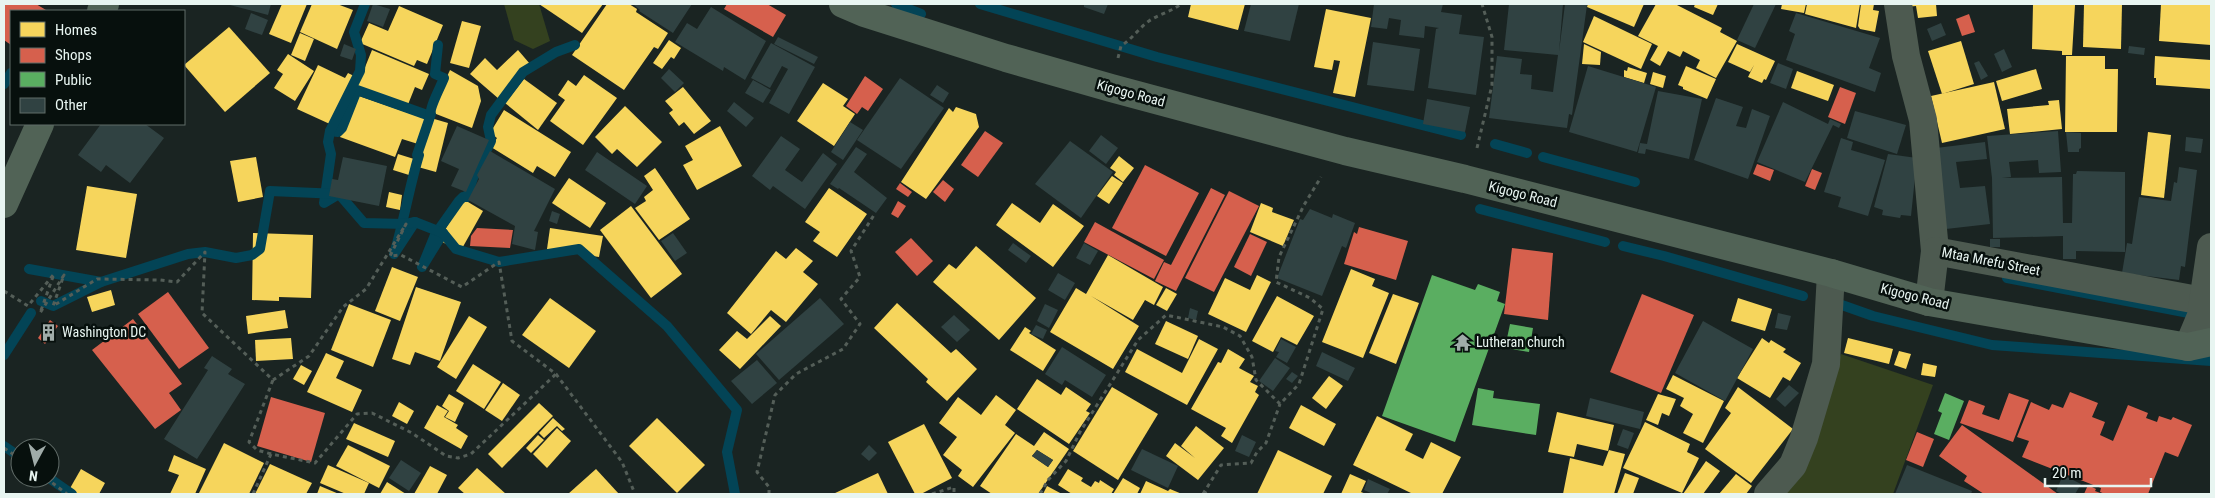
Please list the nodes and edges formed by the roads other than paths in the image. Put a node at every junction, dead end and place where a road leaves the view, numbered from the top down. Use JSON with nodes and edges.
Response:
{"nodes":[{"id":1,"x":843,"y":4,"type":"edge"},
{"id":2,"x":1898,"y":4,"type":"edge"},
{"id":3,"x":40,"y":125,"type":"edge"},
{"id":4,"x":4,"y":204,"type":"edge"},
{"id":5,"x":2211,"y":247,"type":"edge"},
{"id":6,"x":1935,"y":251,"type":"junction"},
{"id":7,"x":1831,"y":273,"type":"junction"},
{"id":8,"x":2203,"y":301,"type":"junction"},
{"id":9,"x":1929,"y":302,"type":"junction"},
{"id":10,"x":2199,"y":344,"type":"edge"},
{"id":11,"x":1768,"y":494,"type":"edge"}],
"edges":[{"from":1,"to":7,"type":"main road","name":"Kigogo Road"},
{"from":2,"to":6,"type":"street","name":"Mtaa Mrefu Street"},
{"from":3,"to":4,"type":"main road"},
{"from":5,"to":8,"type":"street"},
{"from":6,"to":8,"type":"street","name":"Mtaa Mrefu Street"},
{"from":6,"to":9,"type":"street"},
{"from":7,"to":9,"type":"main road","name":"Kigogo Road"},
{"from":7,"to":11,"type":"street"},
{"from":8,"to":10,"type":"street"},
{"from":9,"to":10,"type":"main road","name":"Kigogo Road"}]}
